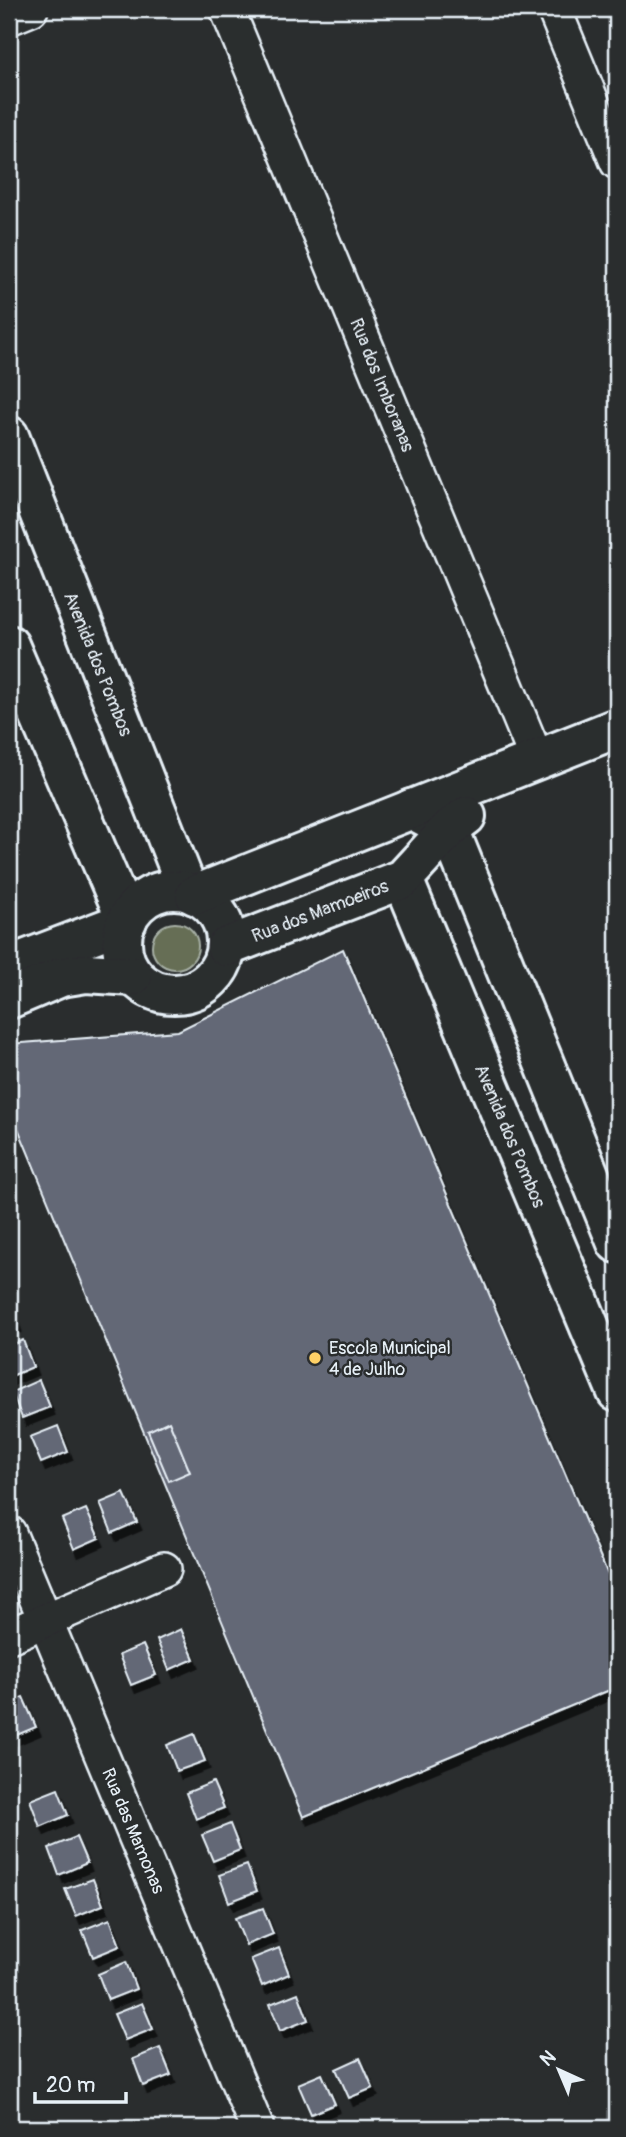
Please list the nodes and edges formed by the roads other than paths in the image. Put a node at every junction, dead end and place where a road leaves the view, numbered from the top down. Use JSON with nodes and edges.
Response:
{"nodes":[{"id":1,"x":31,"y":9,"type":"edge"},
{"id":2,"x":227,"y":9,"type":"edge"},
{"id":3,"x":554,"y":9,"type":"edge"},
{"id":4,"x":9,"y":18,"type":"edge"},
{"id":5,"x":617,"y":162,"type":"edge"},
{"id":6,"x":9,"y":436,"type":"edge"},
{"id":7,"x":9,"y":646,"type":"edge"},
{"id":8,"x":617,"y":728,"type":"edge"},
{"id":9,"x":537,"y":760,"type":"junction"},
{"id":10,"x":411,"y":809,"type":"junction"},
{"id":11,"x":449,"y":830,"type":"junction"},
{"id":12,"x":403,"y":879,"type":"junction"},
{"id":13,"x":192,"y":893,"type":"junction"},
{"id":14,"x":127,"y":921,"type":"junction"},
{"id":15,"x":226,"y":947,"type":"junction"},
{"id":16,"x":9,"y":966,"type":"edge"},
{"id":17,"x":134,"y":976,"type":"junction"},
{"id":18,"x":9,"y":999,"type":"edge"},
{"id":19,"x":617,"y":1243,"type":"edge"},
{"id":20,"x":617,"y":1392,"type":"edge"},
{"id":21,"x":9,"y":1533,"type":"edge"},
{"id":22,"x":164,"y":1569,"type":"dead end"},
{"id":23,"x":45,"y":1621,"type":"junction"},
{"id":24,"x":9,"y":1636,"type":"edge"},
{"id":25,"x":257,"y":2128,"type":"edge"}],
"edges":[{"from":1,"to":4,"type":"street"},
{"from":2,"to":9,"type":"street","name":"Rua dos Imboranas"},
{"from":3,"to":5,"type":"street"},
{"from":6,"to":13,"type":"street","name":"Avenida dos Pombos"},
{"from":7,"to":14,"type":"street"},
{"from":8,"to":9,"type":"street","name":"Rua dos Mamoeiros"},
{"from":9,"to":10,"type":"street","name":"Rua dos Mamoeiros"},
{"from":9,"to":11,"type":"street","name":"Rua dos Mamoeiros"},
{"from":10,"to":11,"type":"street"},
{"from":10,"to":13,"type":"street","name":"Rua dos Mamoeiros"},
{"from":11,"to":12,"type":"street","name":"Rua dos Mamoeiros"},
{"from":11,"to":19,"type":"street"},
{"from":12,"to":15,"type":"street","name":"Rua dos Mamoeiros"},
{"from":12,"to":20,"type":"street","name":"Avenida dos Pombos"},
{"from":13,"to":14,"type":"street"},
{"from":13,"to":15,"type":"street"},
{"from":14,"to":16,"type":"street"},
{"from":14,"to":17,"type":"street"},
{"from":15,"to":17,"type":"street"},
{"from":17,"to":18,"type":"street"},
{"from":21,"to":23,"type":"street","name":"Rua das Mamonas"},
{"from":22,"to":23,"type":"street"},
{"from":23,"to":24,"type":"street"},
{"from":23,"to":25,"type":"street","name":"Rua das Mamonas"}]}
